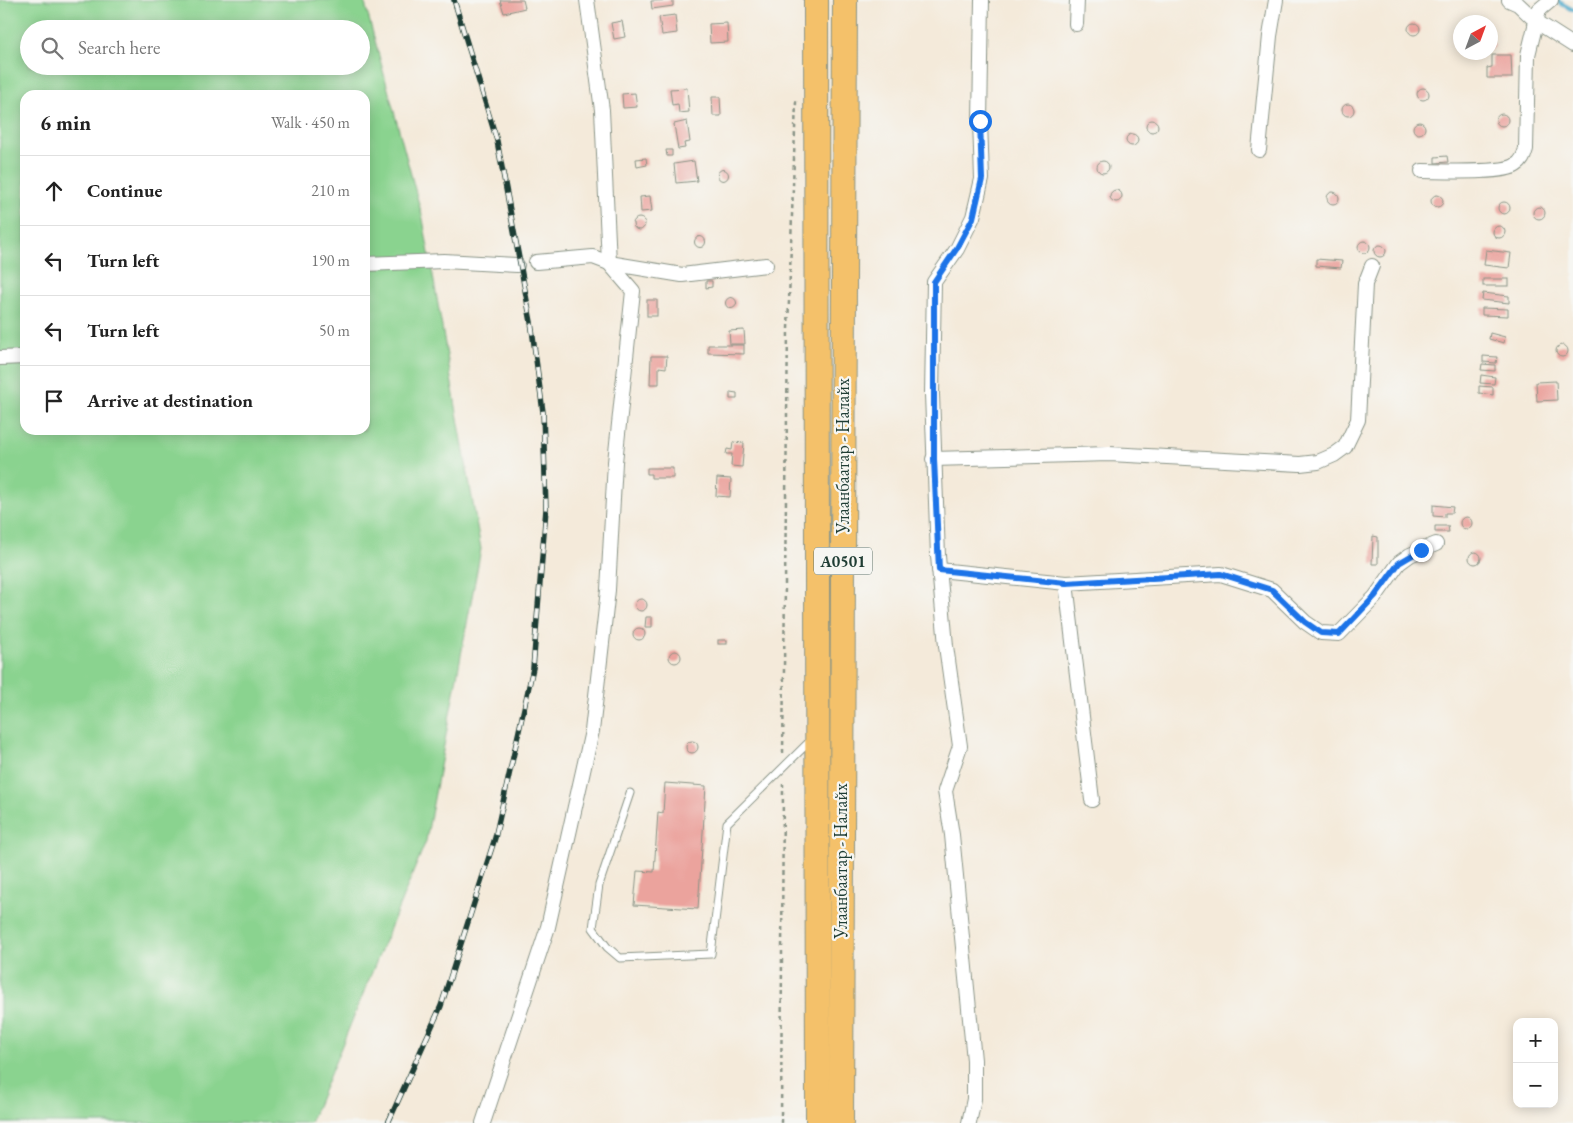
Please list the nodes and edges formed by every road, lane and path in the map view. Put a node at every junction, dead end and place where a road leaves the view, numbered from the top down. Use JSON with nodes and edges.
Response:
{"nodes":[{"id":1,"x":587,"y":0,"type":"edge"},
{"id":2,"x":816,"y":0,"type":"edge"},
{"id":3,"x":845,"y":0,"type":"edge"},
{"id":4,"x":982,"y":0,"type":"edge"},
{"id":5,"x":1077,"y":0,"type":"edge"},
{"id":6,"x":1276,"y":0,"type":"edge"},
{"id":7,"x":1509,"y":0,"type":"edge"},
{"id":8,"x":1551,"y":0,"type":"edge"},
{"id":9,"x":1537,"y":22,"type":"junction"},
{"id":10,"x":1076,"y":24,"type":"dead end"},
{"id":11,"x":1573,"y":45,"type":"edge"},
{"id":12,"x":796,"y":100,"type":"dead end"},
{"id":13,"x":1259,"y":150,"type":"dead end"},
{"id":14,"x":1422,"y":171,"type":"dead end"},
{"id":15,"x":536,"y":262,"type":"dead end"},
{"id":16,"x":609,"y":263,"type":"junction"},
{"id":17,"x":370,"y":264,"type":"edge"},
{"id":18,"x":517,"y":265,"type":"dead end"},
{"id":19,"x":766,"y":265,"type":"dead end"},
{"id":20,"x":1372,"y":266,"type":"dead end"},
{"id":21,"x":20,"y":357,"type":"edge"},
{"id":22,"x":0,"y":358,"type":"edge"},
{"id":23,"x":934,"y":459,"type":"junction"},
{"id":24,"x":1436,"y":544,"type":"dead end"},
{"id":25,"x":939,"y":570,"type":"junction"},
{"id":26,"x":1066,"y":583,"type":"junction"},
{"id":27,"x":818,"y":733,"type":"junction"},
{"id":28,"x":783,"y":770,"type":"junction"},
{"id":29,"x":630,"y":793,"type":"dead end"},
{"id":30,"x":1092,"y":800,"type":"dead end"},
{"id":31,"x":483,"y":1123,"type":"edge"},
{"id":32,"x":781,"y":1123,"type":"edge"},
{"id":33,"x":818,"y":1123,"type":"edge"},
{"id":34,"x":842,"y":1123,"type":"edge"},
{"id":35,"x":969,"y":1123,"type":"edge"}],
"edges":[{"from":1,"to":16,"type":"street"},
{"from":2,"to":27,"type":"highway","name":"Улаанбаатар - Налайх","number":"A0501"},
{"from":3,"to":34,"type":"highway","name":"Улаанбаатар - Налайх","number":"A0501"},
{"from":4,"to":23,"type":"street"},
{"from":5,"to":10,"type":"street"},
{"from":6,"to":13,"type":"street"},
{"from":7,"to":9,"type":"street"},
{"from":8,"to":9,"type":"street"},
{"from":9,"to":11,"type":"street"},
{"from":9,"to":14,"type":"street"},
{"from":12,"to":28,"type":"path"},
{"from":15,"to":16,"type":"street"},
{"from":16,"to":19,"type":"street"},
{"from":16,"to":31,"type":"street"},
{"from":17,"to":18,"type":"street"},
{"from":20,"to":23,"type":"street"},
{"from":21,"to":22,"type":"street"},
{"from":23,"to":25,"type":"street"},
{"from":24,"to":26,"type":"street"},
{"from":25,"to":26,"type":"street"},
{"from":25,"to":35,"type":"street"},
{"from":26,"to":30,"type":"street"},
{"from":27,"to":28,"type":"lane"},
{"from":27,"to":33,"type":"highway","name":"Улаанбаатар - Налайх","number":"A0501"},
{"from":28,"to":29,"type":"lane"},
{"from":28,"to":32,"type":"path"}]}
